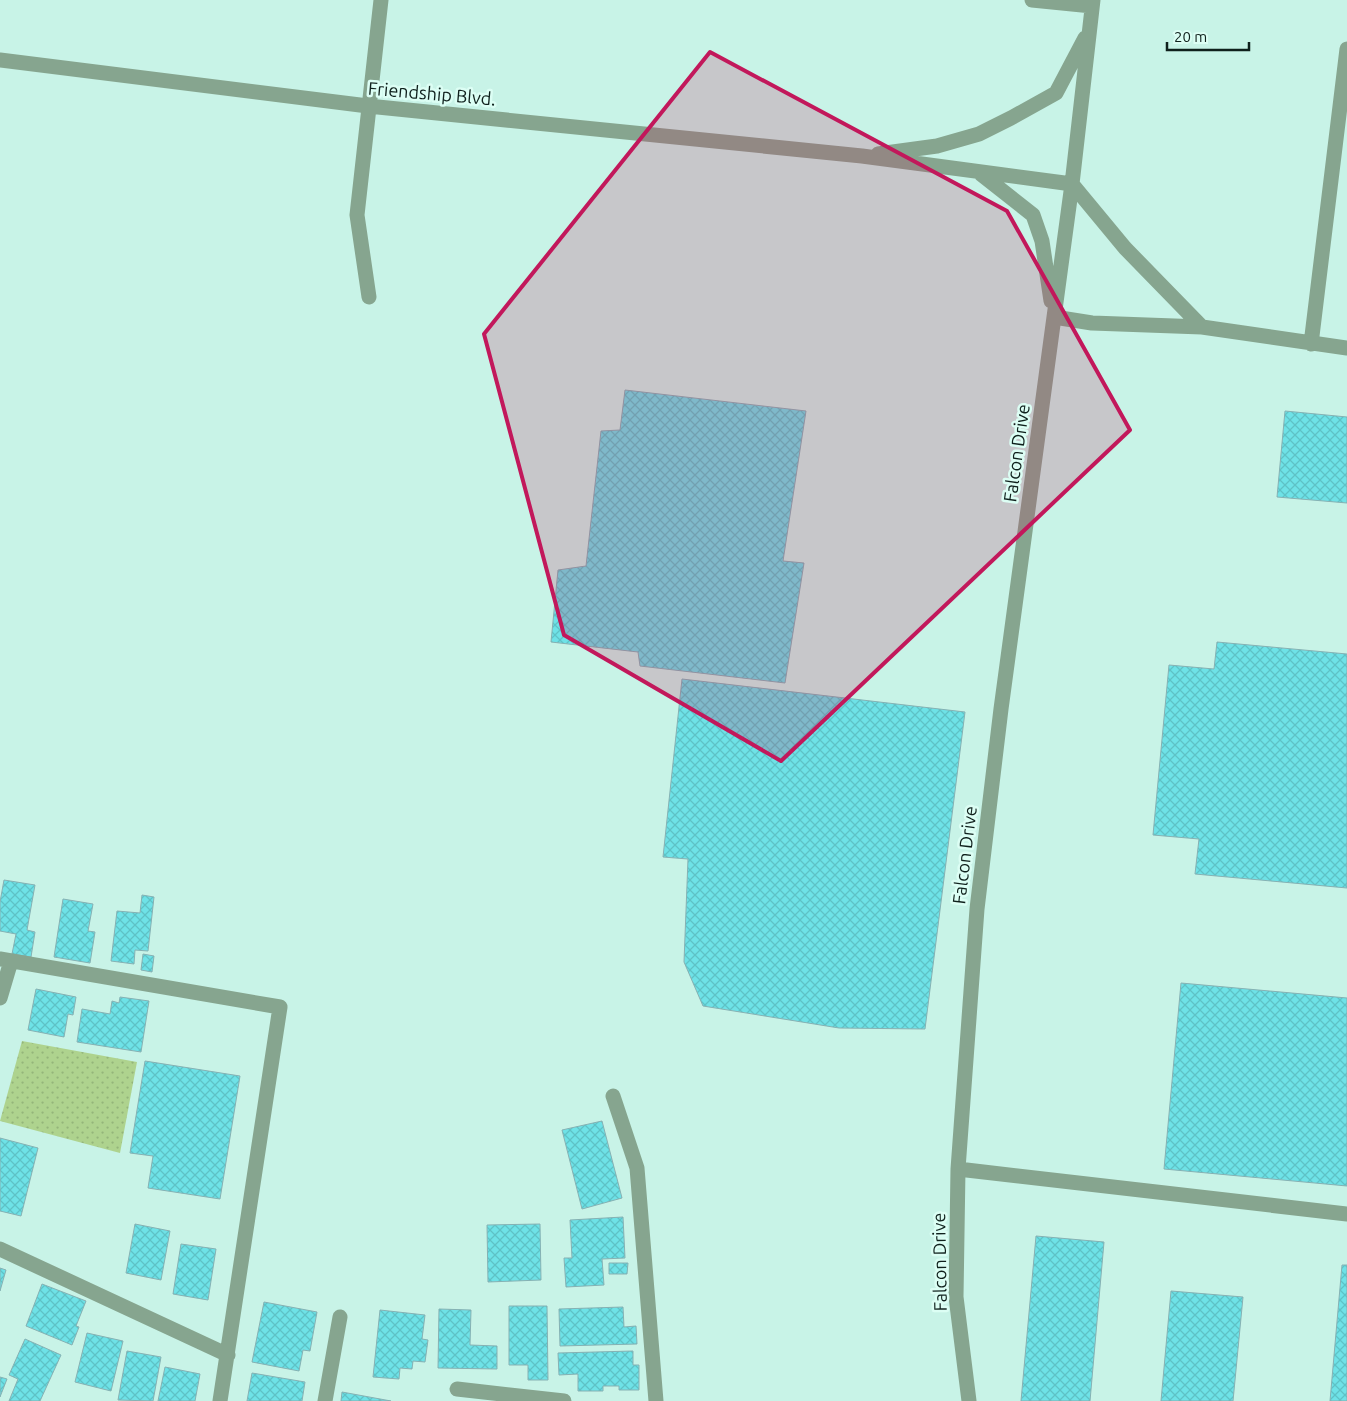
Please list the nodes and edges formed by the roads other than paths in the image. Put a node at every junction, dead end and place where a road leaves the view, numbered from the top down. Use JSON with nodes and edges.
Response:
{"nodes":[{"id":1,"x":381,"y":0,"type":"edge"},
{"id":2,"x":1032,"y":0,"type":"edge"},
{"id":3,"x":1092,"y":3,"type":"edge"},
{"id":4,"x":1089,"y":30,"type":"junction"},
{"id":5,"x":1347,"y":49,"type":"edge"},
{"id":6,"x":0,"y":60,"type":"edge"},
{"id":7,"x":368,"y":106,"type":"junction"},
{"id":8,"x":862,"y":156,"type":"junction"},
{"id":9,"x":981,"y":174,"type":"junction"},
{"id":10,"x":1072,"y":184,"type":"junction"},
{"id":11,"x":369,"y":297,"type":"dead end"},
{"id":12,"x":1054,"y":317,"type":"junction"},
{"id":13,"x":1202,"y":327,"type":"junction"},
{"id":14,"x":1311,"y":344,"type":"junction"},
{"id":15,"x":1347,"y":348,"type":"edge"},
{"id":16,"x":6,"y":960,"type":"edge"},
{"id":17,"x":0,"y":998,"type":"edge"},
{"id":18,"x":614,"y":1096,"type":"dead end"},
{"id":19,"x":958,"y":1169,"type":"junction"},
{"id":20,"x":1347,"y":1214,"type":"edge"},
{"id":21,"x":0,"y":1249,"type":"edge"},
{"id":22,"x":340,"y":1317,"type":"dead end"},
{"id":23,"x":228,"y":1354,"type":"junction"},
{"id":24,"x":457,"y":1389,"type":"dead end"},
{"id":25,"x":220,"y":1401,"type":"edge"},
{"id":26,"x":325,"y":1401,"type":"edge"},
{"id":27,"x":564,"y":1401,"type":"edge"},
{"id":28,"x":656,"y":1401,"type":"edge"},
{"id":29,"x":969,"y":1401,"type":"edge"}],
"edges":[{"from":1,"to":7,"type":"street"},
{"from":2,"to":3,"type":"street"},
{"from":3,"to":4,"type":"street"},
{"from":4,"to":8,"type":"street","name":"Friendship Blvd."},
{"from":4,"to":10,"type":"street"},
{"from":5,"to":14,"type":"street"},
{"from":6,"to":7,"type":"street","name":"Friendship Blvd."},
{"from":7,"to":8,"type":"street","name":"Friendship Blvd."},
{"from":7,"to":11,"type":"street"},
{"from":8,"to":9,"type":"street","name":"Friendship Blvd."},
{"from":9,"to":10,"type":"street","name":"Friendship Blvd."},
{"from":9,"to":12,"type":"street","name":"Friendship Blvd."},
{"from":10,"to":12,"type":"street","name":"Falcon Drive"},
{"from":10,"to":13,"type":"street"},
{"from":12,"to":13,"type":"street"},
{"from":12,"to":19,"type":"street","name":"Falcon Drive"},
{"from":13,"to":14,"type":"street"},
{"from":14,"to":15,"type":"street"},
{"from":16,"to":17,"type":"street"},
{"from":16,"to":23,"type":"street"},
{"from":18,"to":28,"type":"street"},
{"from":19,"to":20,"type":"street"},
{"from":19,"to":29,"type":"street","name":"Falcon Drive"},
{"from":21,"to":23,"type":"street"},
{"from":22,"to":26,"type":"street"},
{"from":23,"to":25,"type":"street"},
{"from":24,"to":27,"type":"street"}]}
